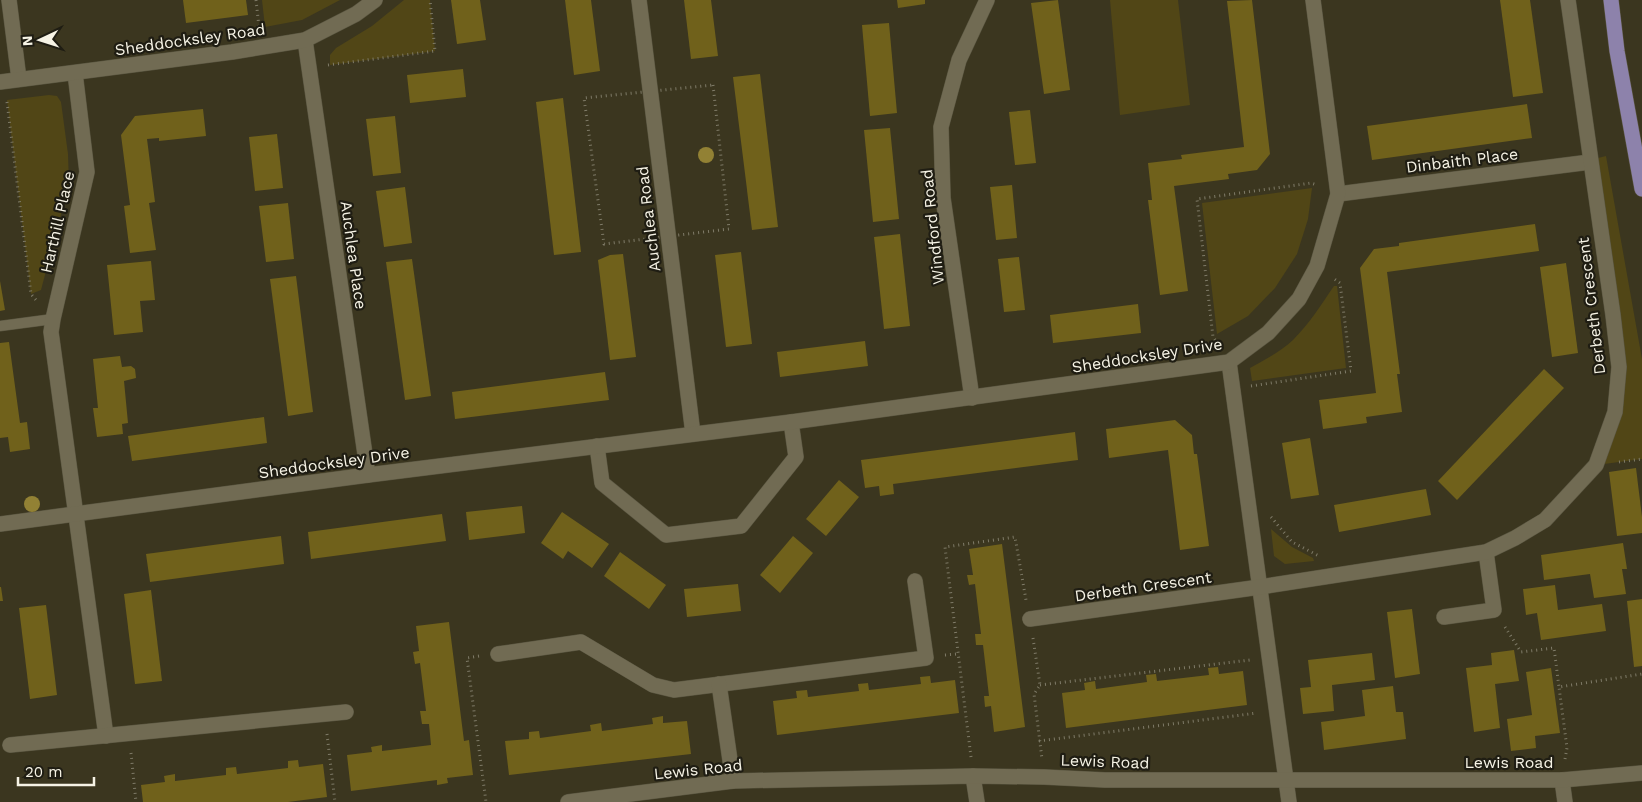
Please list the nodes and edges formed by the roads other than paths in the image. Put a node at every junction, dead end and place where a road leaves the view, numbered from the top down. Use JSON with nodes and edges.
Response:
{"nodes":[{"id":1,"x":9,"y":0,"type":"edge"},
{"id":2,"x":375,"y":0,"type":"edge"},
{"id":3,"x":639,"y":0,"type":"edge"},
{"id":4,"x":987,"y":0,"type":"edge"},
{"id":5,"x":1313,"y":0,"type":"edge"},
{"id":6,"x":1568,"y":0,"type":"edge"},
{"id":7,"x":1611,"y":0,"type":"edge"},
{"id":8,"x":305,"y":40,"type":"junction"},
{"id":9,"x":75,"y":73,"type":"junction"},
{"id":10,"x":19,"y":79,"type":"junction"},
{"id":11,"x":2,"y":82,"type":"edge"},
{"id":12,"x":1590,"y":162,"type":"junction"},
{"id":13,"x":1642,"y":189,"type":"edge"},
{"id":14,"x":1338,"y":194,"type":"junction"},
{"id":15,"x":53,"y":319,"type":"junction"},
{"id":16,"x":0,"y":326,"type":"edge"},
{"id":17,"x":1229,"y":362,"type":"junction"},
{"id":18,"x":972,"y":398,"type":"junction"},
{"id":19,"x":791,"y":422,"type":"junction"},
{"id":20,"x":692,"y":434,"type":"junction"},
{"id":21,"x":597,"y":446,"type":"junction"},
{"id":22,"x":368,"y":475,"type":"junction"},
{"id":23,"x":76,"y":514,"type":"junction"},
{"id":24,"x":0,"y":524,"type":"edge"},
{"id":25,"x":1486,"y":552,"type":"junction"},
{"id":26,"x":915,"y":580,"type":"dead end"},
{"id":27,"x":1260,"y":587,"type":"junction"},
{"id":28,"x":1444,"y":617,"type":"dead end"},
{"id":29,"x":1030,"y":619,"type":"road end"},
{"id":30,"x":498,"y":654,"type":"road end"},
{"id":31,"x":719,"y":684,"type":"junction"},
{"id":32,"x":346,"y":712,"type":"dead end"},
{"id":33,"x":106,"y":736,"type":"junction"},
{"id":34,"x":10,"y":745,"type":"dead end"},
{"id":35,"x":1642,"y":773,"type":"edge"},
{"id":36,"x":974,"y":776,"type":"junction"},
{"id":37,"x":1286,"y":780,"type":"junction"},
{"id":38,"x":1562,"y":780,"type":"junction"},
{"id":39,"x":732,"y":781,"type":"junction"},
{"id":40,"x":592,"y":800,"type":"edge"},
{"id":41,"x":568,"y":802,"type":"edge"},
{"id":42,"x":977,"y":802,"type":"edge"},
{"id":43,"x":1289,"y":802,"type":"edge"},
{"id":44,"x":1565,"y":802,"type":"edge"}],
"edges":[{"from":1,"to":10,"type":"street"},
{"from":2,"to":8,"type":"street","name":"Sheddocksley Road"},
{"from":3,"to":20,"type":"street","name":"Auchlea Road"},
{"from":4,"to":18,"type":"street","name":"Windford Road"},
{"from":5,"to":14,"type":"street","name":"Sheddocksley Drive"},
{"from":6,"to":12,"type":"street","name":"Derbeth Crescent"},
{"from":7,"to":13,"type":"main road"},
{"from":8,"to":9,"type":"street","name":"Sheddocksley Road"},
{"from":8,"to":22,"type":"street","name":"Auchlea Place"},
{"from":9,"to":10,"type":"street","name":"Sheddocksley Road"},
{"from":9,"to":15,"type":"street","name":"Harthill Place"},
{"from":10,"to":11,"type":"street","name":"Sheddocksley Road"},
{"from":12,"to":14,"type":"street","name":"Dinbaith Place"},
{"from":12,"to":25,"type":"street","name":"Derbeth Crescent"},
{"from":14,"to":17,"type":"street","name":"Sheddocksley Drive"},
{"from":15,"to":16,"type":"lane"},
{"from":15,"to":23,"type":"street","name":"Harthill Place"},
{"from":17,"to":18,"type":"street","name":"Sheddocksley Drive"},
{"from":17,"to":27,"type":"street"},
{"from":18,"to":19,"type":"street","name":"Sheddocksley Drive"},
{"from":19,"to":20,"type":"street","name":"Sheddocksley Drive"},
{"from":19,"to":21,"type":"street"},
{"from":20,"to":21,"type":"street","name":"Sheddocksley Drive"},
{"from":21,"to":22,"type":"street","name":"Sheddocksley Drive"},
{"from":22,"to":23,"type":"street","name":"Sheddocksley Drive"},
{"from":23,"to":24,"type":"street","name":"Sheddocksley Drive"},
{"from":23,"to":33,"type":"street"},
{"from":25,"to":27,"type":"street","name":"Derbeth Crescent"},
{"from":25,"to":28,"type":"street"},
{"from":26,"to":31,"type":"street"},
{"from":27,"to":29,"type":"street","name":"Derbeth Crescent"},
{"from":27,"to":37,"type":"street"},
{"from":30,"to":31,"type":"street"},
{"from":31,"to":39,"type":"street"},
{"from":32,"to":33,"type":"street"},
{"from":33,"to":34,"type":"street"},
{"from":35,"to":38,"type":"street","name":"Lewis Road"},
{"from":36,"to":37,"type":"street","name":"Lewis Road"},
{"from":36,"to":39,"type":"street","name":"Lewis Road"},
{"from":36,"to":42,"type":"street"},
{"from":37,"to":38,"type":"street","name":"Lewis Road"},
{"from":37,"to":43,"type":"street"},
{"from":38,"to":44,"type":"street"},
{"from":39,"to":40,"type":"street","name":"Lewis Road"},
{"from":40,"to":41,"type":"street","name":"Lewis Road"}]}
